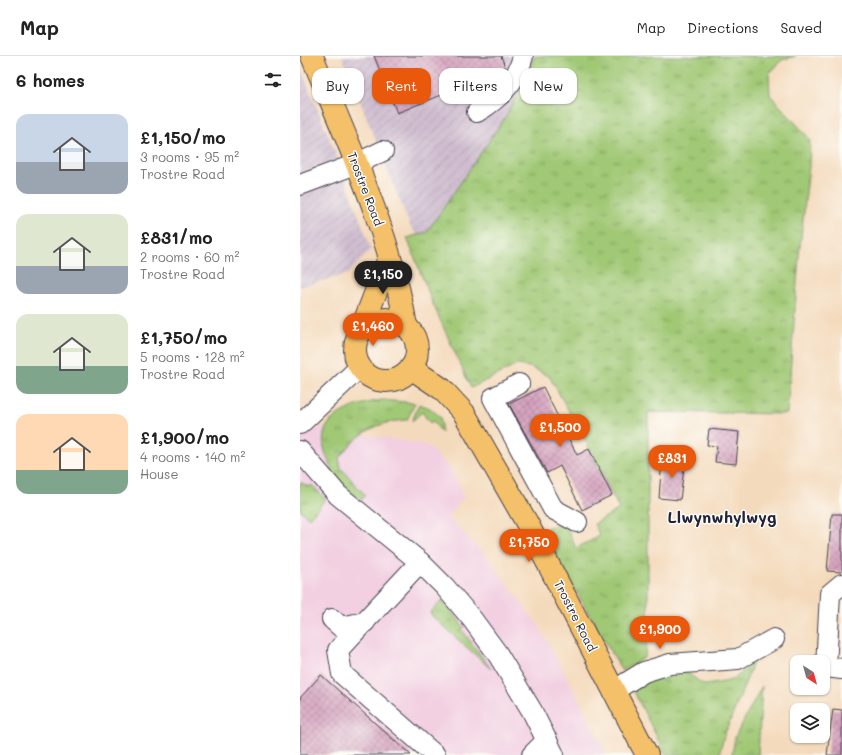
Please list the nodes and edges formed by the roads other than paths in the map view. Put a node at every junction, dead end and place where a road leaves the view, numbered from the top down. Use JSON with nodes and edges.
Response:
{"nodes":[{"id":1,"x":312,"y":56,"type":"edge"},
{"id":2,"x":523,"y":56,"type":"edge"},
{"id":3,"x":477,"y":112,"type":"dead end"},
{"id":4,"x":383,"y":151,"type":"dead end"},
{"id":5,"x":356,"y":164,"type":"junction"},
{"id":6,"x":300,"y":185,"type":"edge"},
{"id":7,"x":389,"y":258,"type":"junction"},
{"id":8,"x":402,"y":323,"type":"junction"},
{"id":9,"x":367,"y":328,"type":"junction"},
{"id":10,"x":360,"y":367,"type":"junction"},
{"id":11,"x":411,"y":368,"type":"junction"},
{"id":12,"x":518,"y":384,"type":"dead end"},
{"id":13,"x":300,"y":424,"type":"edge"},
{"id":14,"x":300,"y":451,"type":"edge"},
{"id":15,"x":553,"y":509,"type":"junction"},
{"id":16,"x":577,"y":522,"type":"dead end"},
{"id":17,"x":527,"y":523,"type":"junction"},
{"id":18,"x":420,"y":562,"type":"junction"},
{"id":19,"x":842,"y":584,"type":"edge"},
{"id":20,"x":332,"y":619,"type":"dead end"},
{"id":21,"x":365,"y":622,"type":"junction"},
{"id":22,"x":774,"y":638,"type":"dead end"},
{"id":23,"x":842,"y":669,"type":"edge"},
{"id":24,"x":613,"y":690,"type":"junction"},
{"id":25,"x":551,"y":748,"type":"edge"},
{"id":26,"x":435,"y":755,"type":"edge"},
{"id":27,"x":532,"y":755,"type":"edge"},
{"id":28,"x":647,"y":755,"type":"edge"}],
"edges":[{"from":1,"to":5,"type":"main road","name":"Trostre Road"},
{"from":2,"to":3,"type":"street"},
{"from":4,"to":5,"type":"street"},
{"from":5,"to":6,"type":"street"},
{"from":5,"to":7,"type":"main road","name":"Trostre Road"},
{"from":7,"to":8,"type":"main road","name":"Trostre Road"},
{"from":7,"to":9,"type":"main road"},
{"from":8,"to":9,"type":"main road"},
{"from":8,"to":11,"type":"main road","name":"Trostre Road"},
{"from":9,"to":10,"type":"main road"},
{"from":10,"to":11,"type":"main road"},
{"from":10,"to":13,"type":"street"},
{"from":11,"to":17,"type":"main road","name":"Trostre Road"},
{"from":12,"to":15,"type":"street"},
{"from":14,"to":18,"type":"street"},
{"from":15,"to":16,"type":"street"},
{"from":15,"to":17,"type":"street"},
{"from":17,"to":24,"type":"main road","name":"Trostre Road"},
{"from":18,"to":21,"type":"street"},
{"from":18,"to":25,"type":"street"},
{"from":19,"to":23,"type":"street"},
{"from":20,"to":21,"type":"street"},
{"from":21,"to":26,"type":"street"},
{"from":22,"to":24,"type":"street"},
{"from":24,"to":28,"type":"main road","name":"Trostre Road"},
{"from":25,"to":27,"type":"street"}]}
